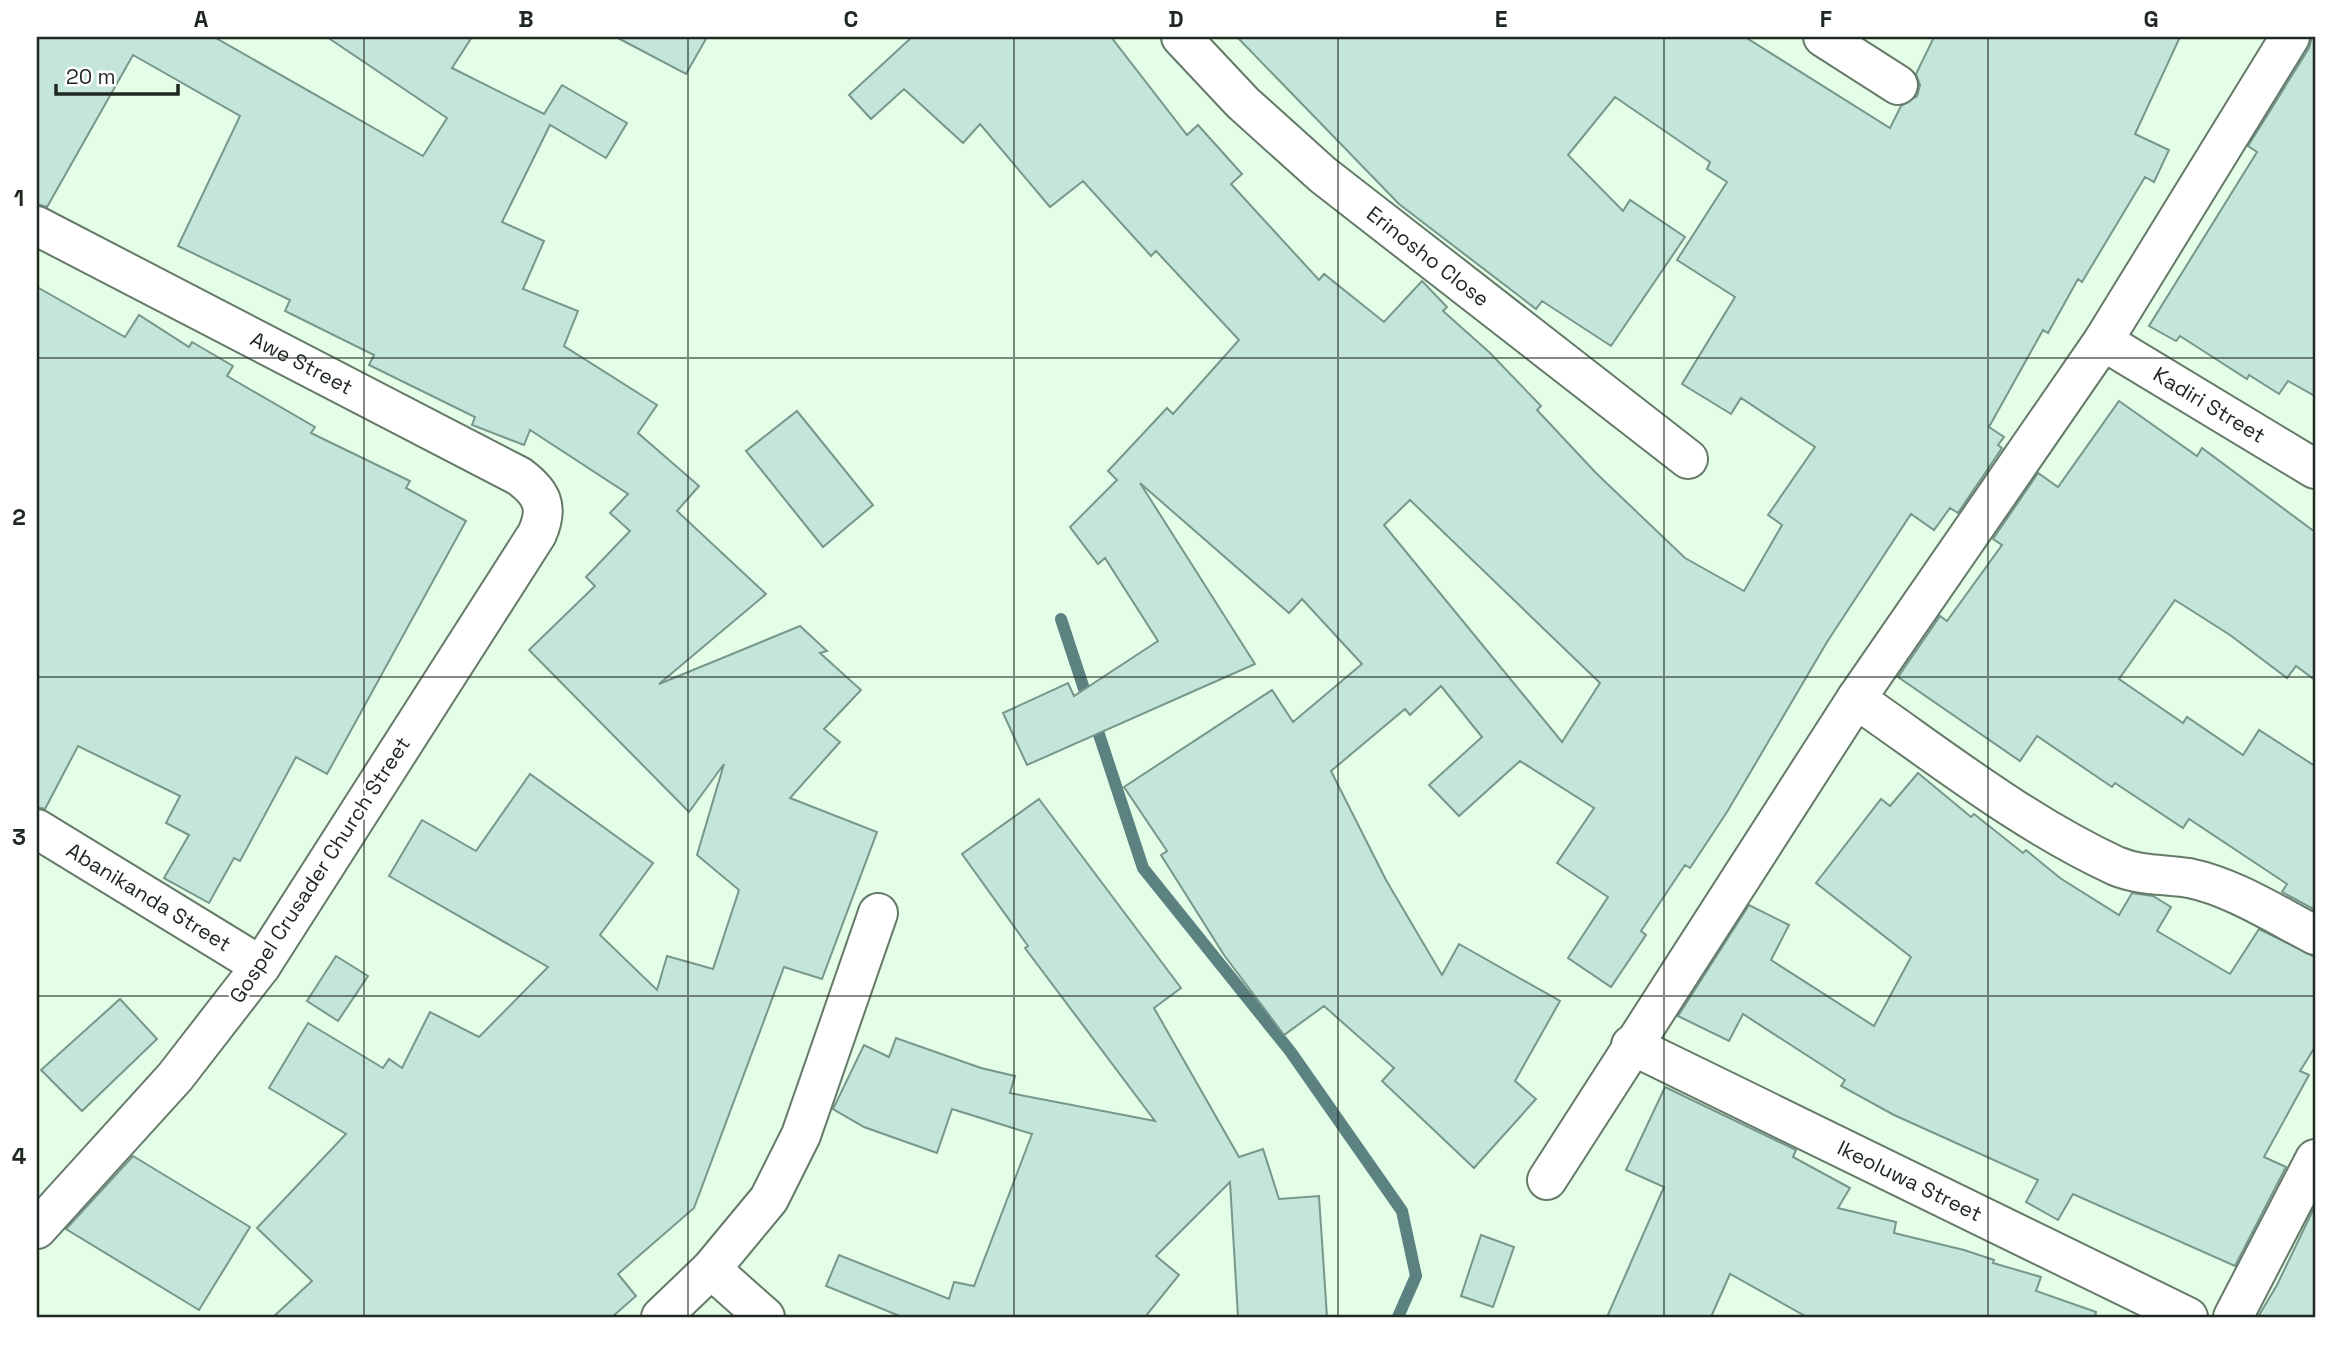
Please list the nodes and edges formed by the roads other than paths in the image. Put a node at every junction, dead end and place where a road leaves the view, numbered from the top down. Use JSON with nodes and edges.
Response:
{"nodes":[{"id":1,"x":1181,"y":37,"type":"edge"},
{"id":2,"x":1823,"y":37,"type":"edge"},
{"id":3,"x":2290,"y":37,"type":"edge"},
{"id":4,"x":1898,"y":85,"type":"dead end"},
{"id":5,"x":37,"y":226,"type":"edge"},
{"id":6,"x":2103,"y":341,"type":"junction"},
{"id":7,"x":1688,"y":459,"type":"dead end"},
{"id":8,"x":2315,"y":469,"type":"edge"},
{"id":9,"x":544,"y":519,"type":"joint"},
{"id":10,"x":1856,"y":699,"type":"junction"},
{"id":11,"x":37,"y":829,"type":"edge"},
{"id":12,"x":878,"y":913,"type":"dead end"},
{"id":13,"x":2315,"y":935,"type":"edge"},
{"id":14,"x":261,"y":966,"type":"junction"},
{"id":15,"x":1631,"y":1045,"type":"junction"},
{"id":16,"x":2315,"y":1159,"type":"edge"},
{"id":17,"x":1547,"y":1180,"type":"dead end"},
{"id":18,"x":37,"y":1229,"type":"edge"},
{"id":19,"x":711,"y":1269,"type":"junction"},
{"id":20,"x":661,"y":1317,"type":"edge"},
{"id":21,"x":765,"y":1317,"type":"edge"},
{"id":22,"x":2188,"y":1317,"type":"edge"},
{"id":23,"x":2233,"y":1317,"type":"edge"}],
"edges":[{"from":1,"to":7,"type":"street","name":"Erinosho Close"},
{"from":2,"to":4,"type":"street"},
{"from":3,"to":6,"type":"street"},
{"from":5,"to":9,"type":"street","name":"Awe Street"},
{"from":6,"to":8,"type":"street","name":"Kadiri Street"},
{"from":6,"to":10,"type":"street"},
{"from":9,"to":14,"type":"street","name":"Gospel Crusader Church Street"},
{"from":10,"to":13,"type":"street"},
{"from":10,"to":15,"type":"street"},
{"from":11,"to":14,"type":"street","name":"Abanikanda Street"},
{"from":12,"to":19,"type":"street"},
{"from":14,"to":18,"type":"street","name":"Gospel Crusader Church Street"},
{"from":15,"to":17,"type":"street"},
{"from":15,"to":22,"type":"street","name":"Ikeoluwa Street"},
{"from":16,"to":23,"type":"street"},
{"from":19,"to":20,"type":"street"},
{"from":19,"to":21,"type":"street"}]}
